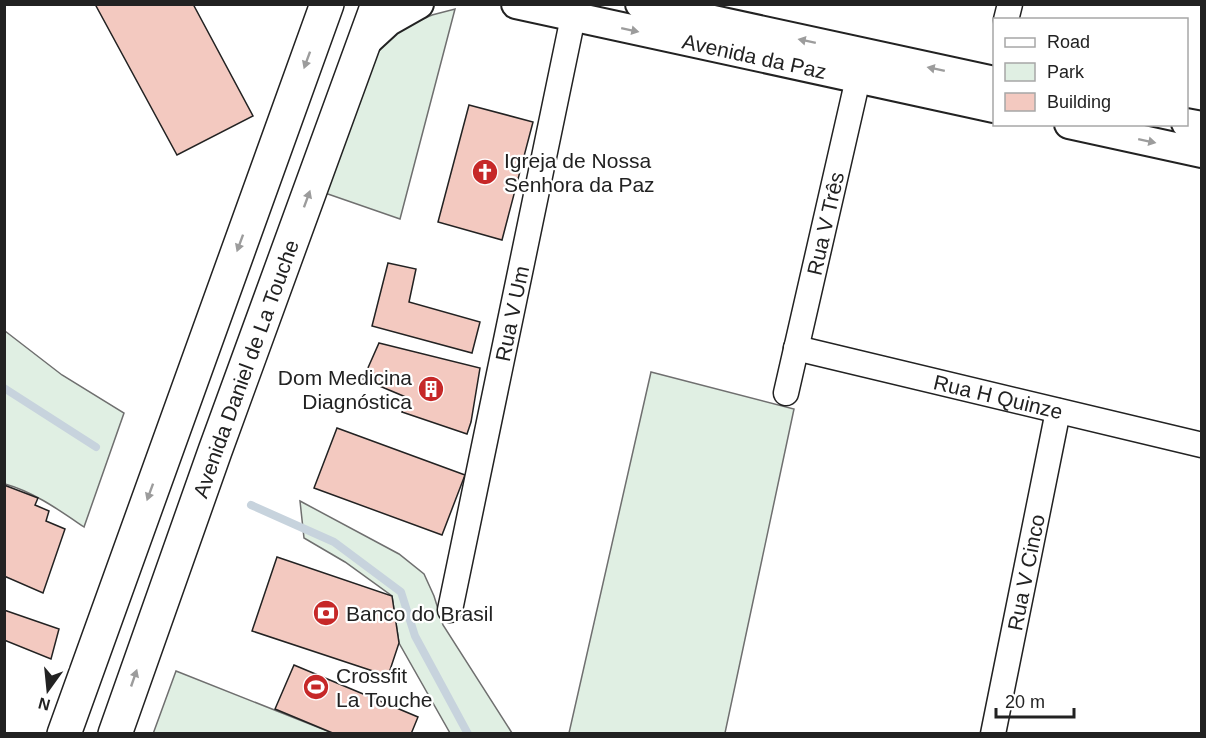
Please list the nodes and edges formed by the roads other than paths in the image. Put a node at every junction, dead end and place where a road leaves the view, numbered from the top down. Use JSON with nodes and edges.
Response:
{"nodes":[{"id":1,"x":327,"y":4,"type":"edge"},
{"id":2,"x":378,"y":4,"type":"edge"},
{"id":3,"x":419,"y":4,"type":"edge"},
{"id":4,"x":516,"y":4,"type":"edge"},
{"id":5,"x":639,"y":4,"type":"edge"},
{"id":6,"x":573,"y":17,"type":"junction"},
{"id":7,"x":726,"y":26,"type":"edge"},
{"id":8,"x":364,"y":44,"type":"junction"},
{"id":9,"x":861,"y":66,"type":"junction"},
{"id":10,"x":993,"y":91,"type":"edge"},
{"id":11,"x":1078,"y":126,"type":"edge"},
{"id":12,"x":1202,"y":153,"type":"edge"},
{"id":13,"x":796,"y":348,"type":"junction"},
{"id":14,"x":786,"y":393,"type":"dead end"},
{"id":15,"x":1058,"y":411,"type":"junction"},
{"id":16,"x":1202,"y":445,"type":"edge"},
{"id":17,"x":450,"y":610,"type":"dead end"},
{"id":18,"x":64,"y":734,"type":"edge"},
{"id":19,"x":115,"y":734,"type":"edge"},
{"id":20,"x":993,"y":734,"type":"edge"}],
"edges":[{"from":1,"to":18,"type":"main road","one_way":true},
{"from":2,"to":8,"type":"main road","name":"Avenida Daniel de La Touche"},
{"from":3,"to":8,"type":"street"},
{"from":4,"to":6,"type":"street","name":"Avenida da Paz"},
{"from":5,"to":7,"type":"street","name":"Avenida da Paz"},
{"from":6,"to":7,"type":"street","name":"Avenida da Paz","one_way":true},
{"from":6,"to":17,"type":"street","name":"Rua V Um"},
{"from":7,"to":9,"type":"street","name":"Avenida da Paz"},
{"from":19,"to":8,"type":"main road","name":"Avenida Daniel de La Touche","one_way":true},
{"from":9,"to":10,"type":"street","name":"Avenida da Paz"},
{"from":9,"to":13,"type":"street","name":"Rua V Três"},
{"from":11,"to":12,"type":"street","one_way":true},
{"from":13,"to":14,"type":"street","name":"Rua V Três"},
{"from":13,"to":15,"type":"street","name":"Rua H Quinze"},
{"from":15,"to":16,"type":"street","name":"Rua H Quinze"},
{"from":15,"to":20,"type":"street","name":"Rua V Cinco"}]}
